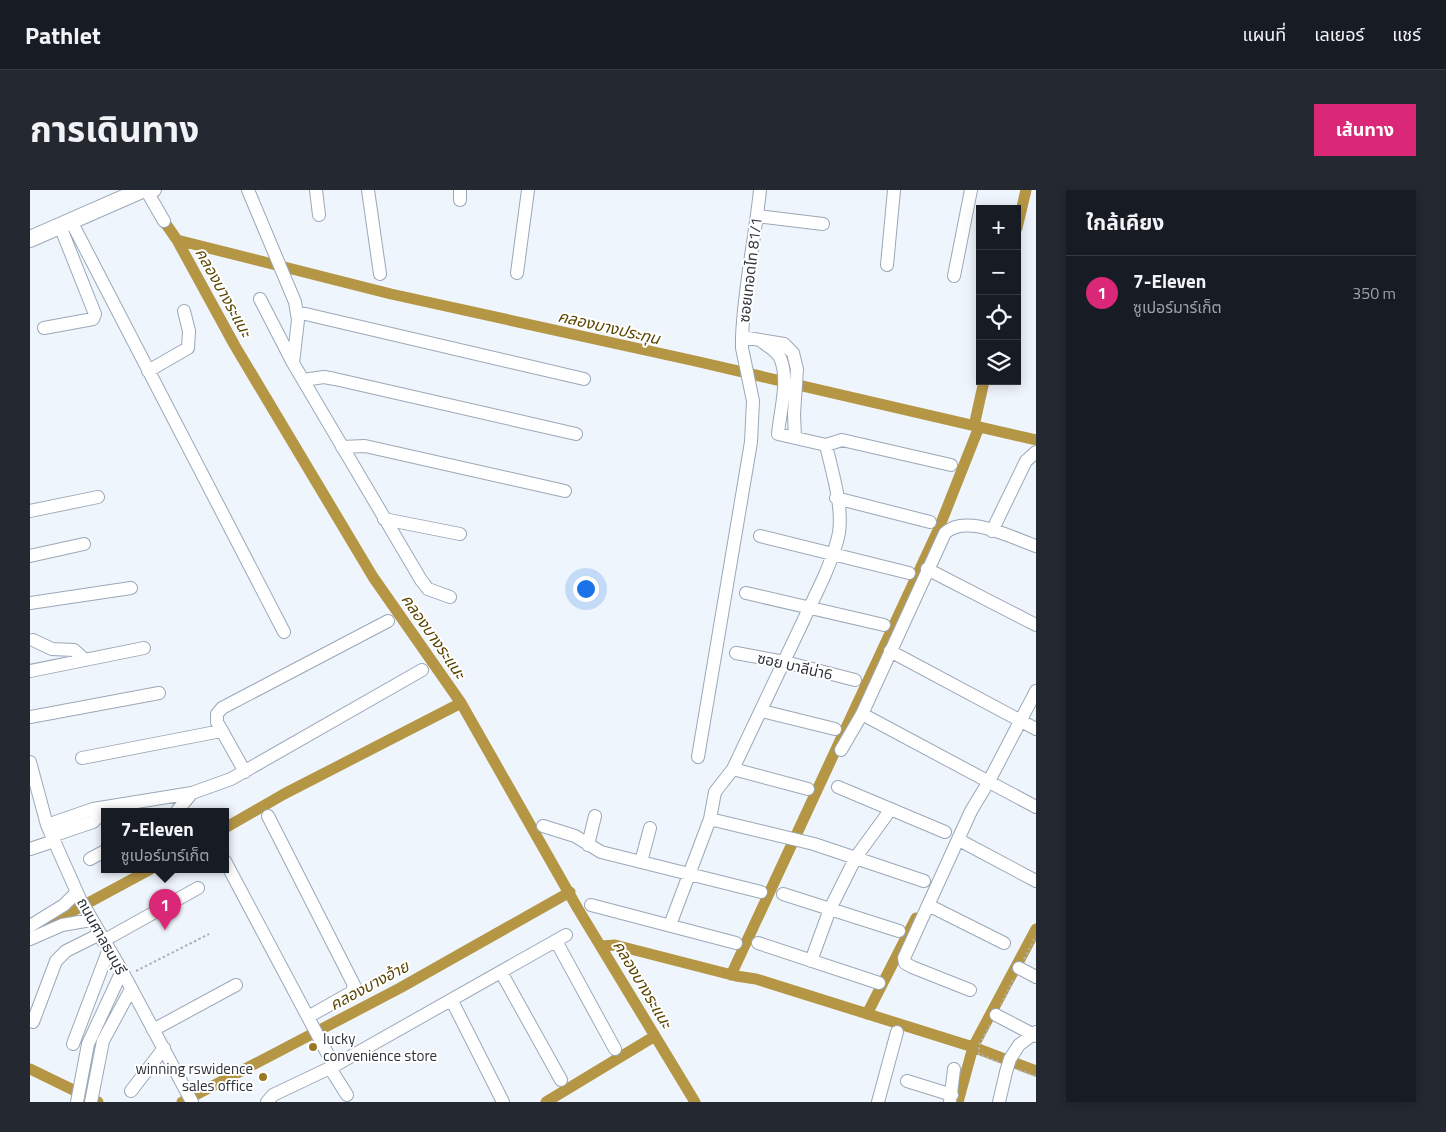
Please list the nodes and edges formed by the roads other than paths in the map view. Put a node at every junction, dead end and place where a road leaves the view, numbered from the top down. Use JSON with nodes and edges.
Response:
{"nodes":[{"id":1,"x":155,"y":190,"type":"edge"},
{"id":2,"x":248,"y":190,"type":"edge"},
{"id":3,"x":316,"y":190,"type":"edge"},
{"id":4,"x":368,"y":190,"type":"edge"},
{"id":5,"x":528,"y":190,"type":"edge"},
{"id":6,"x":760,"y":190,"type":"edge"},
{"id":7,"x":894,"y":190,"type":"edge"},
{"id":8,"x":971,"y":190,"type":"edge"},
{"id":9,"x":134,"y":193,"type":"edge"},
{"id":10,"x":319,"y":216,"type":"dead end"},
{"id":11,"x":757,"y":216,"type":"junction"},
{"id":12,"x":164,"y":221,"type":"dead end"},
{"id":13,"x":66,"y":224,"type":"junction"},
{"id":14,"x":823,"y":224,"type":"dead end"},
{"id":15,"x":30,"y":239,"type":"edge"},
{"id":16,"x":887,"y":264,"type":"dead end"},
{"id":17,"x":517,"y":273,"type":"dead end"},
{"id":18,"x":380,"y":274,"type":"dead end"},
{"id":19,"x":954,"y":276,"type":"dead end"},
{"id":20,"x":260,"y":299,"type":"dead end"},
{"id":21,"x":184,"y":311,"type":"dead end"},
{"id":22,"x":297,"y":312,"type":"junction"},
{"id":23,"x":44,"y":328,"type":"dead end"},
{"id":24,"x":742,"y":337,"type":"junction"},
{"id":25,"x":755,"y":338,"type":"junction"},
{"id":26,"x":293,"y":363,"type":"junction"},
{"id":27,"x":148,"y":371,"type":"junction"},
{"id":28,"x":584,"y":379,"type":"dead end"},
{"id":29,"x":303,"y":380,"type":"junction"},
{"id":30,"x":781,"y":412,"type":"junction"},
{"id":31,"x":794,"y":414,"type":"junction"},
{"id":32,"x":576,"y":434,"type":"dead end"},
{"id":33,"x":795,"y":437,"type":"junction"},
{"id":34,"x":826,"y":445,"type":"junction"},
{"id":35,"x":342,"y":446,"type":"junction"},
{"id":36,"x":1036,"y":452,"type":"edge"},
{"id":37,"x":951,"y":465,"type":"dead end"},
{"id":38,"x":565,"y":491,"type":"dead end"},
{"id":39,"x":98,"y":497,"type":"dead end"},
{"id":40,"x":836,"y":498,"type":"junction"},
{"id":41,"x":30,"y":511,"type":"edge"},
{"id":42,"x":384,"y":519,"type":"junction"},
{"id":43,"x":930,"y":522,"type":"dead end"},
{"id":44,"x":992,"y":531,"type":"junction"},
{"id":45,"x":460,"y":534,"type":"dead end"},
{"id":46,"x":760,"y":536,"type":"dead end"},
{"id":47,"x":84,"y":544,"type":"dead end"},
{"id":48,"x":1036,"y":546,"type":"edge"},
{"id":49,"x":833,"y":554,"type":"junction"},
{"id":50,"x":30,"y":556,"type":"edge"},
{"id":51,"x":927,"y":569,"type":"junction"},
{"id":52,"x":909,"y":573,"type":"dead end"},
{"id":53,"x":131,"y":588,"type":"dead end"},
{"id":54,"x":746,"y":593,"type":"dead end"},
{"id":55,"x":450,"y":597,"type":"dead end"},
{"id":56,"x":30,"y":603,"type":"edge"},
{"id":57,"x":810,"y":606,"type":"junction"},
{"id":58,"x":388,"y":621,"type":"dead end"},
{"id":59,"x":884,"y":625,"type":"dead end"},
{"id":60,"x":1036,"y":626,"type":"edge"},
{"id":61,"x":284,"y":632,"type":"dead end"},
{"id":62,"x":33,"y":640,"type":"dead end"},
{"id":63,"x":144,"y":648,"type":"dead end"},
{"id":64,"x":890,"y":651,"type":"junction"},
{"id":65,"x":736,"y":653,"type":"dead end"},
{"id":66,"x":85,"y":660,"type":"junction"},
{"id":67,"x":785,"y":662,"type":"junction"},
{"id":68,"x":422,"y":670,"type":"dead end"},
{"id":69,"x":30,"y":671,"type":"edge"},
{"id":70,"x":855,"y":680,"type":"dead end"},
{"id":71,"x":1036,"y":691,"type":"edge"},
{"id":72,"x":159,"y":693,"type":"dead end"},
{"id":73,"x":762,"y":711,"type":"junction"},
{"id":74,"x":862,"y":714,"type":"junction"},
{"id":75,"x":30,"y":717,"type":"edge"},
{"id":76,"x":1022,"y":720,"type":"junction"},
{"id":77,"x":1036,"y":729,"type":"edge"},
{"id":78,"x":835,"y":730,"type":"dead end"},
{"id":79,"x":221,"y":731,"type":"junction"},
{"id":80,"x":841,"y":750,"type":"dead end"},
{"id":81,"x":698,"y":757,"type":"dead end"},
{"id":82,"x":82,"y":758,"type":"dead end"},
{"id":83,"x":30,"y":762,"type":"edge"},
{"id":84,"x":733,"y":769,"type":"junction"},
{"id":85,"x":244,"y":772,"type":"junction"},
{"id":86,"x":989,"y":781,"type":"junction"},
{"id":87,"x":34,"y":786,"type":"edge"},
{"id":88,"x":838,"y":787,"type":"dead end"},
{"id":89,"x":808,"y":789,"type":"dead end"},
{"id":90,"x":192,"y":793,"type":"junction"},
{"id":91,"x":1036,"y":807,"type":"edge"},
{"id":92,"x":101,"y":808,"type":"edge"},
{"id":93,"x":108,"y":808,"type":"edge"},
{"id":94,"x":179,"y":808,"type":"edge"},
{"id":95,"x":891,"y":809,"type":"junction"},
{"id":96,"x":268,"y":816,"type":"dead end"},
{"id":97,"x":595,"y":816,"type":"dead end"},
{"id":98,"x":710,"y":820,"type":"junction"},
{"id":99,"x":543,"y":826,"type":"dead end"},
{"id":100,"x":650,"y":828,"type":"dead end"},
{"id":101,"x":945,"y":832,"type":"dead end"},
{"id":102,"x":51,"y":834,"type":"junction"},
{"id":103,"x":959,"y":840,"type":"junction"},
{"id":104,"x":588,"y":845,"type":"junction"},
{"id":105,"x":30,"y":849,"type":"edge"},
{"id":106,"x":101,"y":853,"type":"edge"},
{"id":107,"x":856,"y":857,"type":"junction"},
{"id":108,"x":90,"y":859,"type":"dead end"},
{"id":109,"x":641,"y":862,"type":"junction"},
{"id":110,"x":229,"y":869,"type":"edge"},
{"id":111,"x":689,"y":875,"type":"junction"},
{"id":112,"x":924,"y":881,"type":"dead end"},
{"id":113,"x":1036,"y":882,"type":"edge"},
{"id":114,"x":198,"y":888,"type":"dead end"},
{"id":115,"x":762,"y":892,"type":"dead end"},
{"id":116,"x":783,"y":894,"type":"dead end"},
{"id":117,"x":83,"y":905,"type":"junction"},
{"id":118,"x":592,"y":905,"type":"dead end"},
{"id":119,"x":928,"y":905,"type":"junction"},
{"id":120,"x":830,"y":908,"type":"junction"},
{"id":121,"x":670,"y":925,"type":"junction"},
{"id":122,"x":30,"y":926,"type":"edge"},
{"id":123,"x":899,"y":931,"type":"dead end"},
{"id":124,"x":30,"y":939,"type":"edge"},
{"id":125,"x":104,"y":941,"type":"junction"},
{"id":126,"x":736,"y":943,"type":"dead end"},
{"id":127,"x":1004,"y":943,"type":"dead end"},
{"id":128,"x":758,"y":944,"type":"dead end"},
{"id":129,"x":811,"y":960,"type":"junction"},
{"id":130,"x":1019,"y":968,"type":"dead end"},
{"id":131,"x":501,"y":972,"type":"junction"},
{"id":132,"x":123,"y":974,"type":"junction"},
{"id":133,"x":1036,"y":977,"type":"edge"},
{"id":134,"x":878,"y":983,"type":"dead end"},
{"id":135,"x":236,"y":985,"type":"dead end"},
{"id":136,"x":131,"y":989,"type":"junction"},
{"id":137,"x":970,"y":990,"type":"dead end"},
{"id":138,"x":452,"y":1001,"type":"junction"},
{"id":139,"x":996,"y":1014,"type":"dead end"},
{"id":140,"x":33,"y":1022,"type":"dead end"},
{"id":141,"x":313,"y":1028,"type":"junction"},
{"id":142,"x":153,"y":1030,"type":"junction"},
{"id":143,"x":897,"y":1032,"type":"dead end"},
{"id":144,"x":1035,"y":1034,"type":"edge"},
{"id":145,"x":91,"y":1035,"type":"junction"},
{"id":146,"x":73,"y":1044,"type":"dead end"},
{"id":147,"x":102,"y":1047,"type":"junction"},
{"id":148,"x":164,"y":1048,"type":"junction"},
{"id":149,"x":615,"y":1049,"type":"dead end"},
{"id":150,"x":332,"y":1067,"type":"junction"},
{"id":151,"x":954,"y":1069,"type":"dead end"},
{"id":152,"x":561,"y":1080,"type":"dead end"},
{"id":153,"x":907,"y":1081,"type":"dead end"},
{"id":154,"x":131,"y":1091,"type":"dead end"},
{"id":155,"x":347,"y":1095,"type":"dead end"},
{"id":156,"x":189,"y":1097,"type":"edge"},
{"id":157,"x":951,"y":1099,"type":"edge"},
{"id":158,"x":76,"y":1102,"type":"edge"},
{"id":159,"x":91,"y":1102,"type":"edge"},
{"id":160,"x":268,"y":1102,"type":"edge"},
{"id":161,"x":504,"y":1102,"type":"edge"},
{"id":162,"x":878,"y":1102,"type":"edge"},
{"id":163,"x":999,"y":1102,"type":"edge"}],
"edges":[{"from":1,"to":12,"type":"street"},
{"from":2,"to":22,"type":"street"},
{"from":3,"to":10,"type":"street"},
{"from":4,"to":18,"type":"street"},
{"from":5,"to":17,"type":"street"},
{"from":6,"to":11,"type":"street","name":"ซอยเทอดไท 81/1"},
{"from":7,"to":16,"type":"street"},
{"from":8,"to":19,"type":"street"},
{"from":9,"to":13,"type":"main road"},
{"from":11,"to":14,"type":"street"},
{"from":11,"to":24,"type":"street","name":"ซอยเทอดไท 81/1"},
{"from":13,"to":15,"type":"main road"},
{"from":13,"to":23,"type":"street"},
{"from":13,"to":27,"type":"street"},
{"from":20,"to":26,"type":"street"},
{"from":21,"to":27,"type":"street"},
{"from":22,"to":26,"type":"street"},
{"from":22,"to":28,"type":"street"},
{"from":24,"to":25,"type":"street","name":"ซอยเทอดไท 81/1"},
{"from":24,"to":81,"type":"street"},
{"from":25,"to":30,"type":"street"},
{"from":25,"to":31,"type":"street","name":"ซอยเทอดไท 81/1"},
{"from":26,"to":29,"type":"street"},
{"from":27,"to":61,"type":"street"},
{"from":29,"to":32,"type":"street"},
{"from":29,"to":35,"type":"street"},
{"from":30,"to":31,"type":"street"},
{"from":30,"to":33,"type":"street"},
{"from":31,"to":33,"type":"street"},
{"from":33,"to":34,"type":"street"},
{"from":34,"to":37,"type":"street"},
{"from":34,"to":40,"type":"street"},
{"from":35,"to":38,"type":"street"},
{"from":35,"to":42,"type":"street"},
{"from":36,"to":44,"type":"street"},
{"from":39,"to":41,"type":"street"},
{"from":40,"to":43,"type":"street"},
{"from":40,"to":49,"type":"street"},
{"from":42,"to":45,"type":"street"},
{"from":42,"to":55,"type":"street"},
{"from":44,"to":48,"type":"street"},
{"from":44,"to":51,"type":"street"},
{"from":46,"to":49,"type":"street"},
{"from":47,"to":50,"type":"street"},
{"from":49,"to":52,"type":"street"},
{"from":49,"to":57,"type":"street"},
{"from":51,"to":60,"type":"street"},
{"from":51,"to":64,"type":"street"},
{"from":53,"to":56,"type":"street"},
{"from":54,"to":57,"type":"street"},
{"from":57,"to":59,"type":"street"},
{"from":57,"to":67,"type":"street"},
{"from":58,"to":79,"type":"street"},
{"from":62,"to":66,"type":"street"},
{"from":63,"to":66,"type":"street"},
{"from":64,"to":74,"type":"street"},
{"from":64,"to":76,"type":"street"},
{"from":65,"to":67,"type":"street","name":"ซอย บาลีน่า6"},
{"from":66,"to":69,"type":"street"},
{"from":67,"to":70,"type":"street","name":"ซอย บาลีน่า6"},
{"from":67,"to":73,"type":"street"},
{"from":68,"to":85,"type":"street"},
{"from":71,"to":76,"type":"street"},
{"from":72,"to":75,"type":"street"},
{"from":73,"to":78,"type":"street"},
{"from":73,"to":84,"type":"street"},
{"from":74,"to":80,"type":"street"},
{"from":74,"to":86,"type":"street"},
{"from":76,"to":77,"type":"street"},
{"from":76,"to":86,"type":"street"},
{"from":79,"to":82,"type":"street"},
{"from":79,"to":85,"type":"street"},
{"from":83,"to":87,"type":"street","name":"ถนนศาลธนบุรี"},
{"from":84,"to":89,"type":"street"},
{"from":84,"to":98,"type":"street"},
{"from":85,"to":90,"type":"street"},
{"from":86,"to":91,"type":"street"},
{"from":86,"to":103,"type":"street"},
{"from":87,"to":102,"type":"street","name":"ถนนศาลธนบุรี"},
{"from":88,"to":95,"type":"street"},
{"from":90,"to":93,"type":"street"},
{"from":90,"to":94,"type":"street"},
{"from":92,"to":102,"type":"street"},
{"from":95,"to":101,"type":"street"},
{"from":95,"to":107,"type":"street"},
{"from":96,"to":141,"type":"street"},
{"from":97,"to":104,"type":"street"},
{"from":98,"to":107,"type":"street"},
{"from":98,"to":111,"type":"street"},
{"from":99,"to":104,"type":"street"},
{"from":100,"to":109,"type":"street"},
{"from":102,"to":105,"type":"street"},
{"from":102,"to":117,"type":"street","name":"ถนนศาลธนบุรี"},
{"from":103,"to":113,"type":"street"},
{"from":103,"to":119,"type":"street"},
{"from":104,"to":109,"type":"street"},
{"from":106,"to":108,"type":"street"},
{"from":107,"to":112,"type":"street"},
{"from":107,"to":120,"type":"street"},
{"from":109,"to":111,"type":"street"},
{"from":110,"to":141,"type":"street"},
{"from":111,"to":115,"type":"street"},
{"from":111,"to":121,"type":"street"},
{"from":114,"to":125,"type":"street"},
{"from":116,"to":120,"type":"street"},
{"from":117,"to":122,"type":"street"},
{"from":117,"to":124,"type":"street"},
{"from":117,"to":125,"type":"street","name":"ถนนศาลธนบุรี"},
{"from":118,"to":121,"type":"street"},
{"from":119,"to":127,"type":"street"},
{"from":119,"to":137,"type":"street"},
{"from":120,"to":123,"type":"street"},
{"from":120,"to":129,"type":"street"},
{"from":121,"to":126,"type":"street"},
{"from":125,"to":132,"type":"street","name":"ถนนศาลธนบุรี"},
{"from":125,"to":140,"type":"street"},
{"from":125,"to":146,"type":"street"},
{"from":128,"to":129,"type":"street"},
{"from":129,"to":134,"type":"street"},
{"from":130,"to":133,"type":"street"},
{"from":131,"to":138,"type":"street"},
{"from":131,"to":149,"type":"street"},
{"from":131,"to":152,"type":"street"},
{"from":132,"to":136,"type":"street","name":"ถนนศาลธนบุรี"},
{"from":132,"to":145,"type":"street"},
{"from":135,"to":142,"type":"street"},
{"from":136,"to":142,"type":"street","name":"ถนนศาลธนบุรี"},
{"from":136,"to":147,"type":"street"},
{"from":138,"to":150,"type":"street"},
{"from":138,"to":161,"type":"street"},
{"from":139,"to":144,"type":"street"},
{"from":141,"to":150,"type":"street"},
{"from":142,"to":148,"type":"street","name":"ถนนศาลธนบุรี"},
{"from":143,"to":162,"type":"street"},
{"from":144,"to":163,"type":"street"},
{"from":145,"to":147,"type":"street"},
{"from":145,"to":158,"type":"street"},
{"from":147,"to":159,"type":"street"},
{"from":148,"to":154,"type":"street"},
{"from":148,"to":156,"type":"street","name":"ถนนศาลธนบุรี"},
{"from":150,"to":155,"type":"street"},
{"from":150,"to":160,"type":"street"},
{"from":151,"to":157,"type":"street"},
{"from":153,"to":157,"type":"street"}]}
